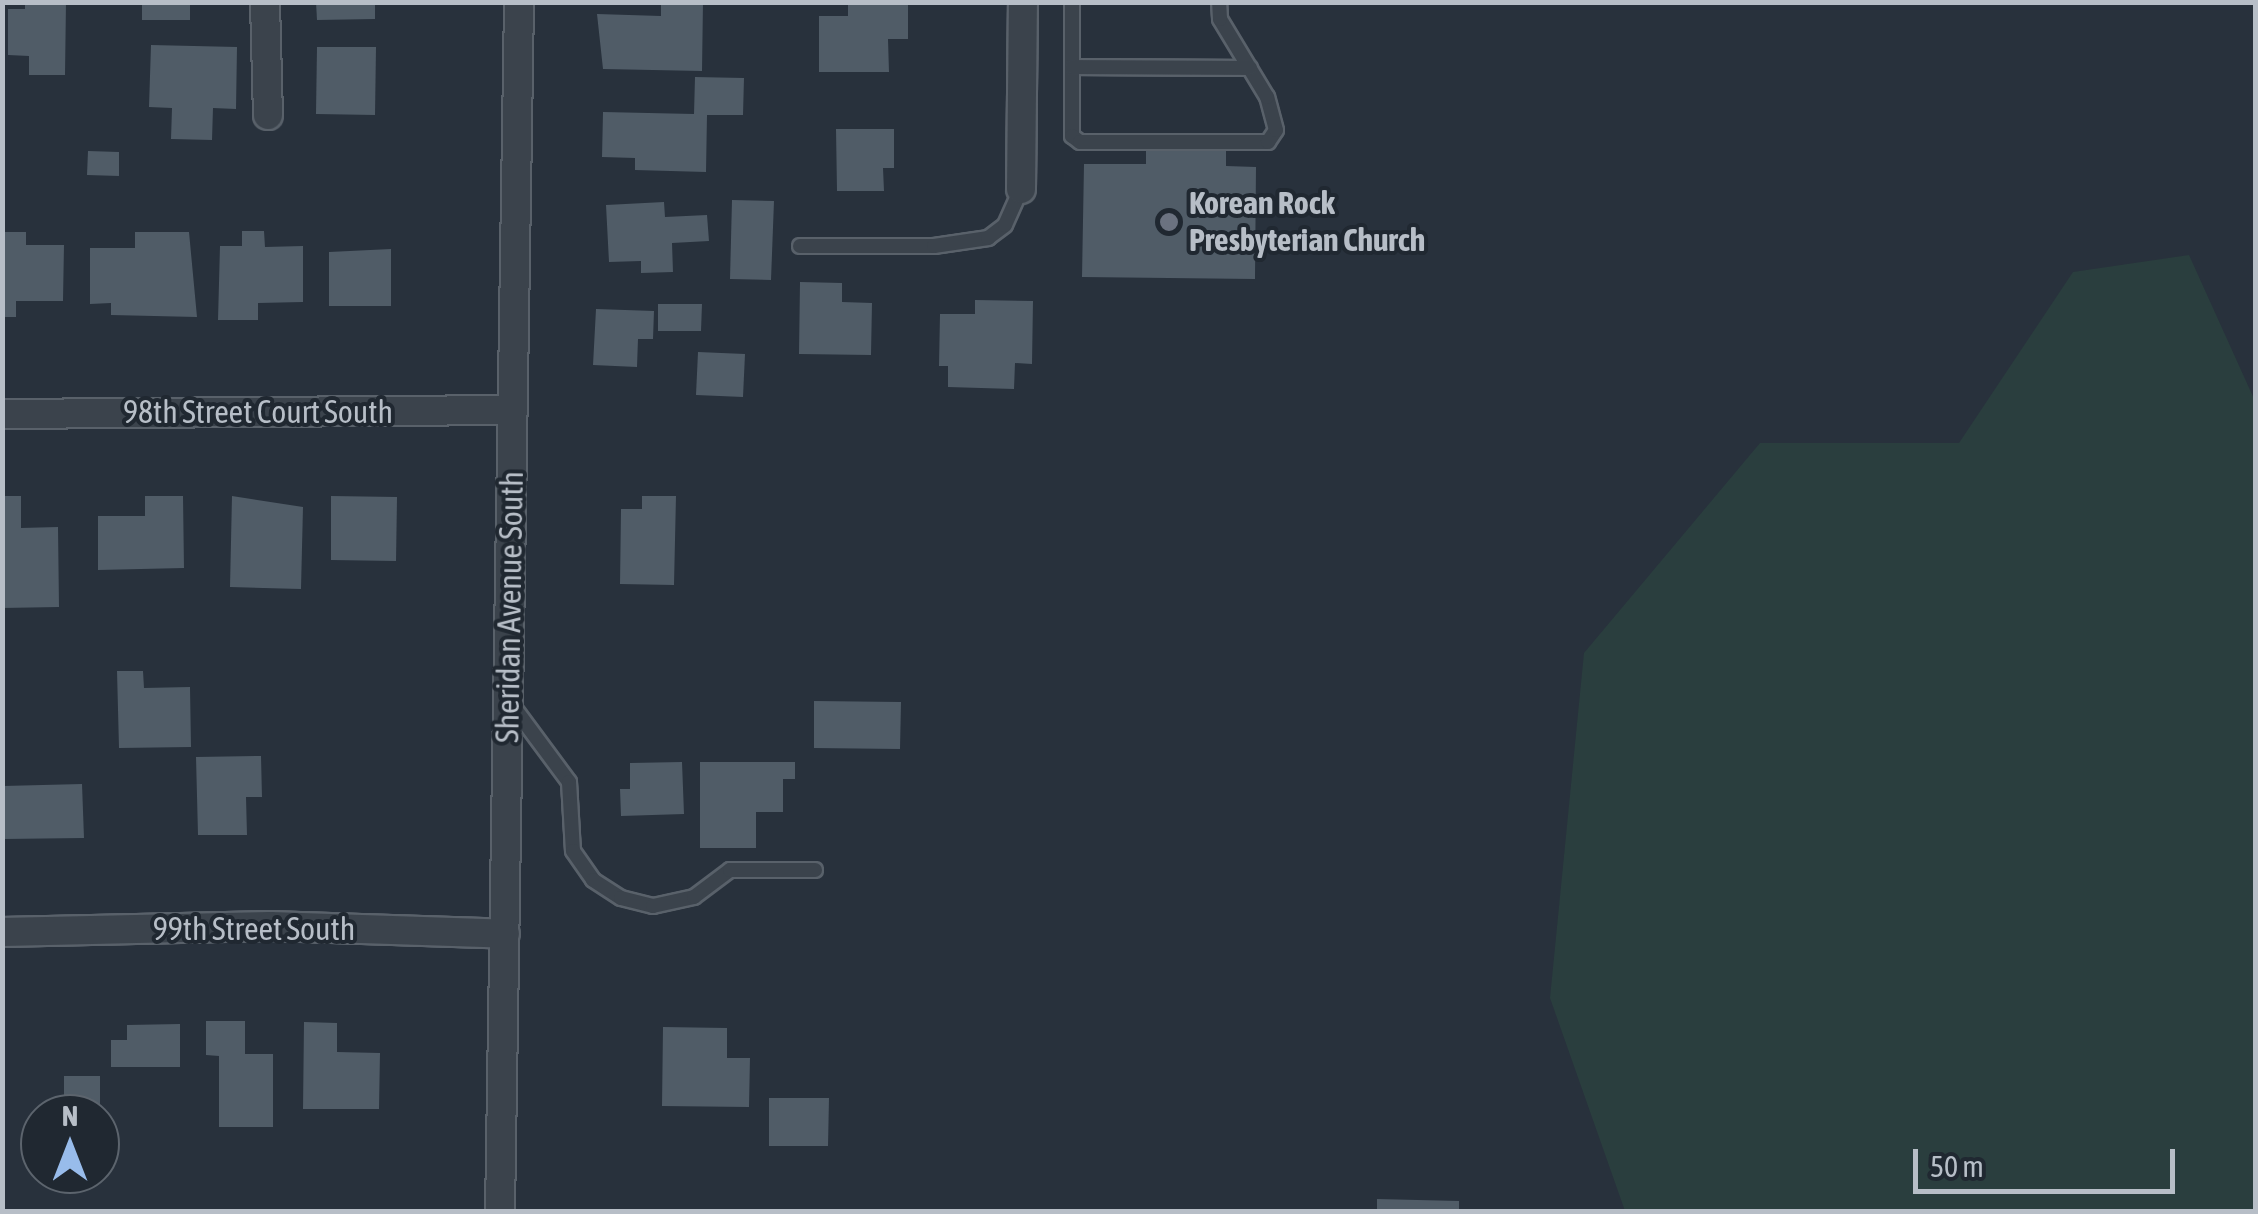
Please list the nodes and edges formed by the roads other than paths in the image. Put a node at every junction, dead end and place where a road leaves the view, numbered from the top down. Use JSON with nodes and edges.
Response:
{"nodes":[{"id":1,"x":265,"y":2,"type":"edge"},
{"id":2,"x":519,"y":2,"type":"edge"},
{"id":3,"x":1023,"y":2,"type":"edge"},
{"id":4,"x":1072,"y":2,"type":"edge"},
{"id":5,"x":1218,"y":2,"type":"edge"},
{"id":6,"x":1072,"y":67,"type":"junction"},
{"id":7,"x":1250,"y":68,"type":"junction"},
{"id":8,"x":268,"y":115,"type":"dead end"},
{"id":9,"x":1021,"y":189,"type":"joint"},
{"id":10,"x":800,"y":246,"type":"dead end"},
{"id":11,"x":513,"y":410,"type":"junction"},
{"id":12,"x":2,"y":414,"type":"edge"},
{"id":13,"x":508,"y":701,"type":"junction"},
{"id":14,"x":815,"y":870,"type":"dead end"},
{"id":15,"x":2,"y":932,"type":"edge"},
{"id":16,"x":505,"y":934,"type":"junction"},
{"id":17,"x":500,"y":1212,"type":"edge"}],
"edges":[{"from":1,"to":8,"type":"street"},
{"from":2,"to":11,"type":"street","name":"Sheridan Avenue South"},
{"from":3,"to":9,"type":"street"},
{"from":4,"to":6,"type":"lane"},
{"from":5,"to":7,"type":"lane"},
{"from":6,"to":7,"type":"lane"},
{"from":6,"to":7,"type":"lane"},
{"from":9,"to":10,"type":"lane"},
{"from":11,"to":12,"type":"street","name":"98th Street Court South"},
{"from":11,"to":13,"type":"street","name":"Sheridan Avenue South"},
{"from":13,"to":14,"type":"lane"},
{"from":13,"to":16,"type":"street","name":"Sheridan Avenue South"},
{"from":15,"to":16,"type":"street","name":"99th Street South"},
{"from":16,"to":17,"type":"street","name":"Sheridan Avenue South"}]}
